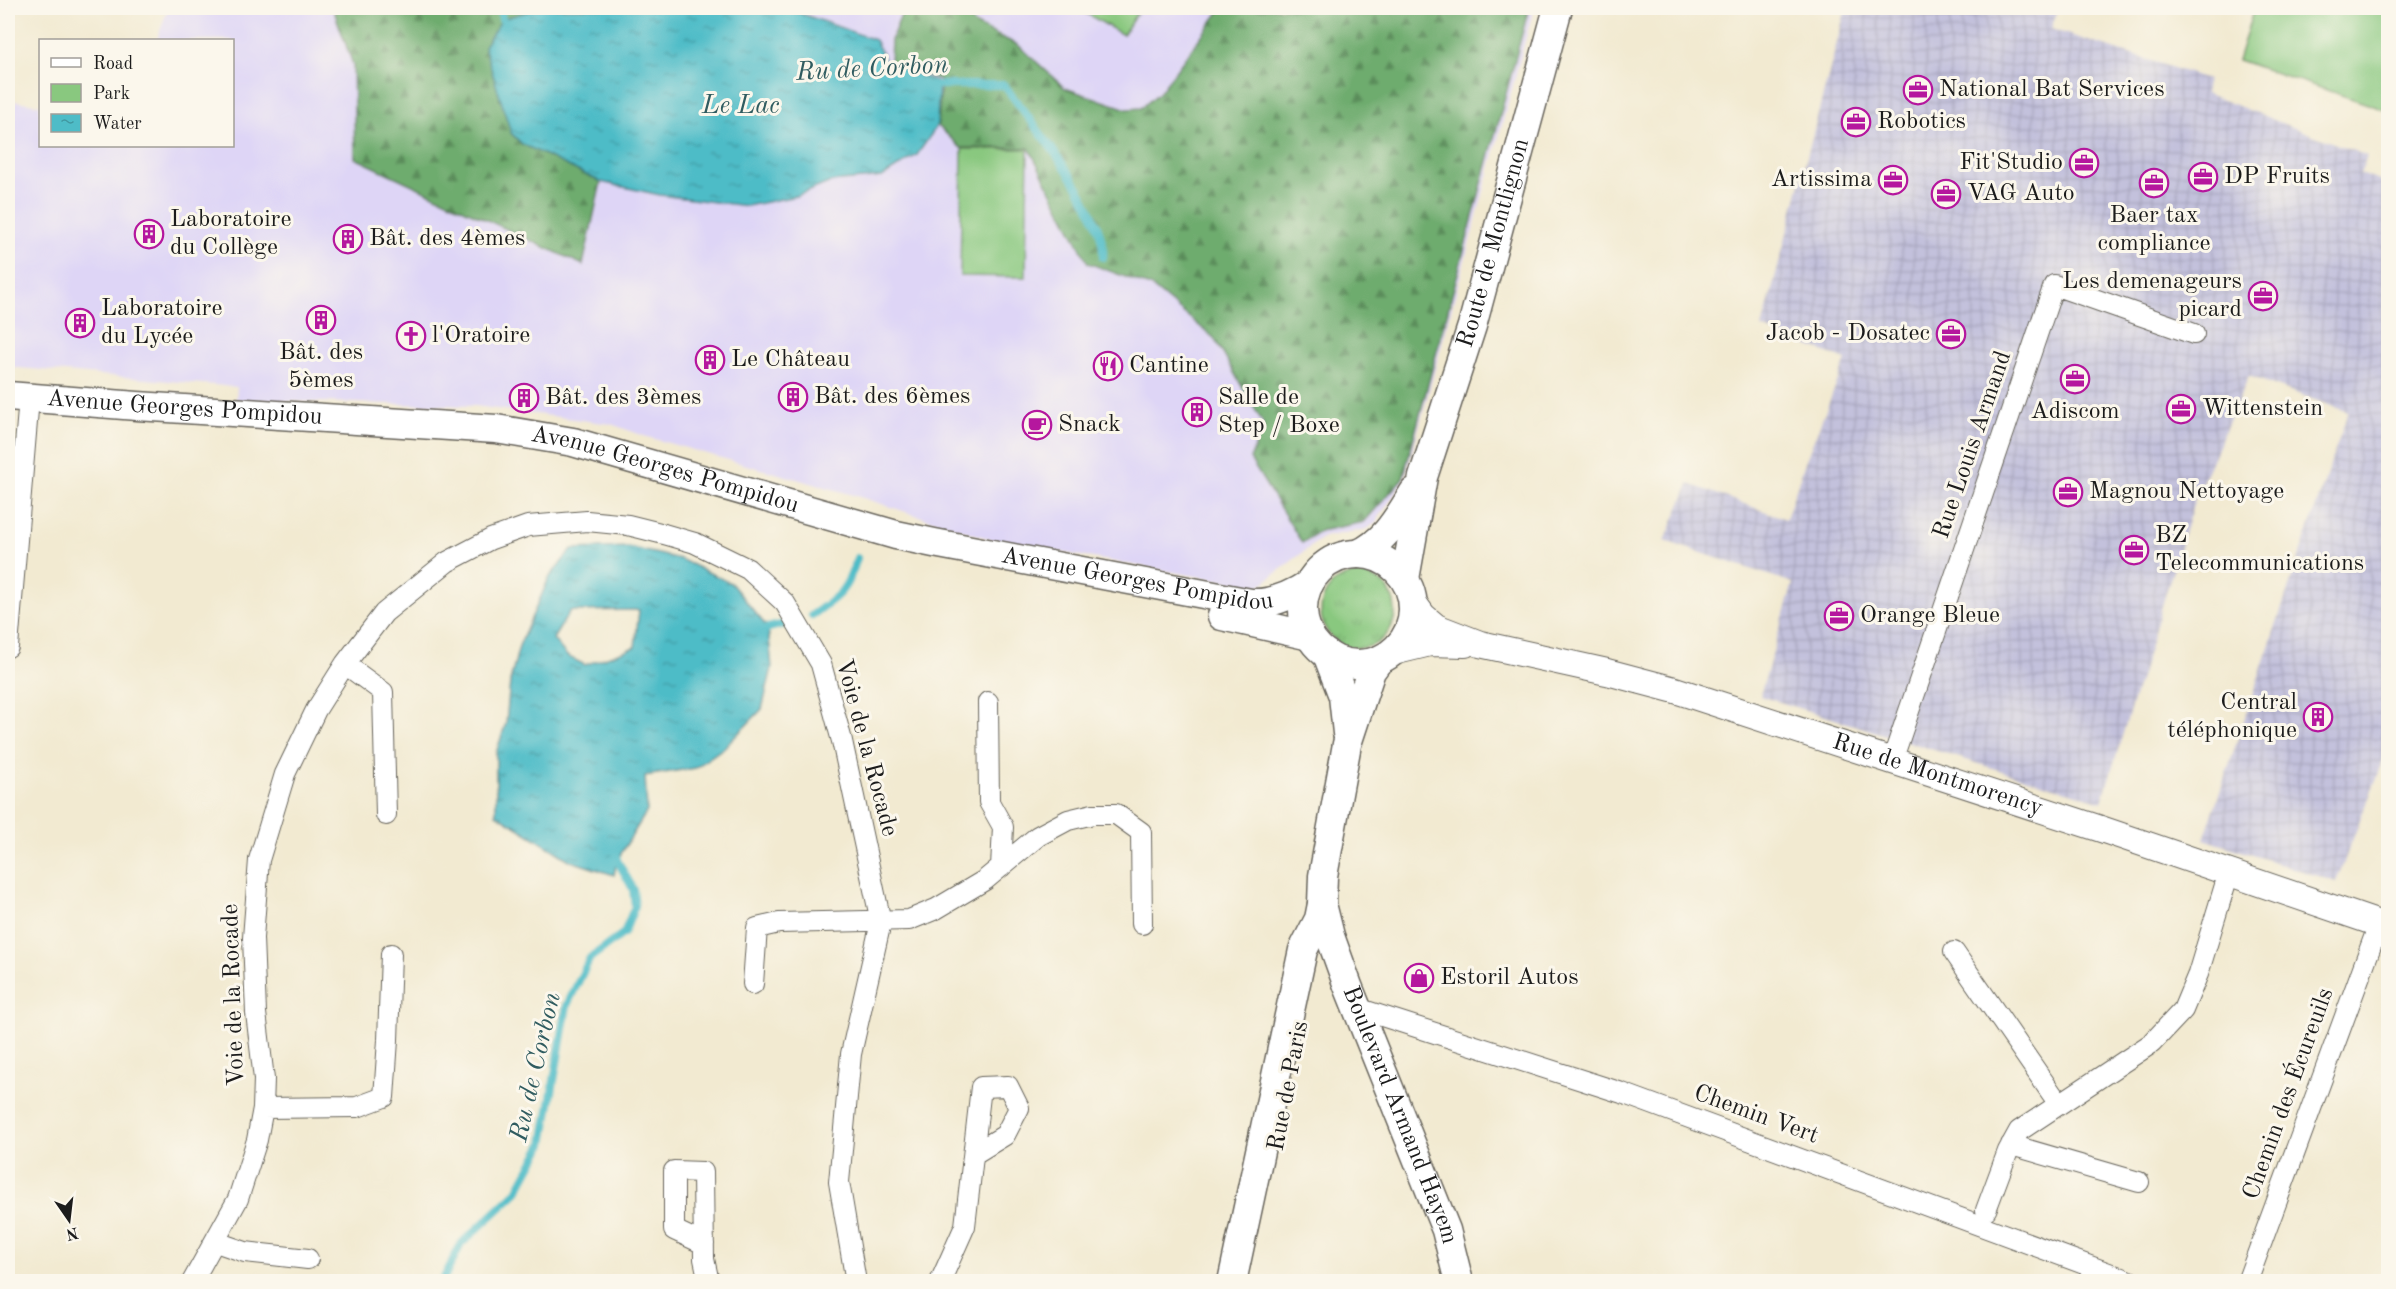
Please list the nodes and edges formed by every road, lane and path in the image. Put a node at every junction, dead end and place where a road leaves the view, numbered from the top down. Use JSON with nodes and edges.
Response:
{"nodes":[{"id":1,"x":1558,"y":8,"type":"edge"},
{"id":2,"x":2194,"y":334,"type":"dead end"},
{"id":3,"x":18,"y":406,"type":"edge"},
{"id":4,"x":1423,"y":477,"type":"junction"},
{"id":5,"x":1358,"y":554,"type":"junction"},
{"id":6,"x":1309,"y":584,"type":"junction"},
{"id":7,"x":1409,"y":590,"type":"junction"},
{"id":8,"x":1480,"y":644,"type":"junction"},
{"id":9,"x":1319,"y":645,"type":"junction"},
{"id":10,"x":8,"y":647,"type":"edge"},
{"id":11,"x":1386,"y":656,"type":"junction"},
{"id":12,"x":345,"y":664,"type":"junction"},
{"id":13,"x":988,"y":702,"type":"dead end"},
{"id":14,"x":1347,"y":744,"type":"junction"},
{"id":15,"x":1892,"y":761,"type":"junction"},
{"id":16,"x":386,"y":815,"type":"dead end"},
{"id":17,"x":1001,"y":867,"type":"junction"},
{"id":18,"x":2229,"y":872,"type":"junction"},
{"id":19,"x":1322,"y":904,"type":"junction"},
{"id":20,"x":881,"y":922,"type":"junction"},
{"id":21,"x":1142,"y":924,"type":"dead end"},
{"id":22,"x":2384,"y":926,"type":"edge"},
{"id":23,"x":1335,"y":952,"type":"junction"},
{"id":24,"x":1954,"y":952,"type":"dead end"},
{"id":25,"x":391,"y":954,"type":"dead end"},
{"id":26,"x":753,"y":984,"type":"dead end"},
{"id":27,"x":1357,"y":1008,"type":"junction"},
{"id":28,"x":2059,"y":1104,"type":"junction"},
{"id":29,"x":263,"y":1108,"type":"junction"},
{"id":30,"x":2011,"y":1145,"type":"junction"},
{"id":31,"x":974,"y":1154,"type":"dead end"},
{"id":32,"x":2139,"y":1182,"type":"dead end"},
{"id":33,"x":1986,"y":1210,"type":"dead end"},
{"id":34,"x":216,"y":1242,"type":"junction"},
{"id":35,"x":704,"y":1244,"type":"dead end"},
{"id":36,"x":308,"y":1259,"type":"dead end"},
{"id":37,"x":192,"y":1281,"type":"edge"},
{"id":38,"x":709,"y":1281,"type":"edge"},
{"id":39,"x":856,"y":1281,"type":"edge"},
{"id":40,"x":940,"y":1281,"type":"edge"},
{"id":41,"x":1232,"y":1281,"type":"edge"},
{"id":42,"x":1252,"y":1281,"type":"edge"},
{"id":43,"x":1459,"y":1281,"type":"edge"},
{"id":44,"x":2133,"y":1281,"type":"edge"},
{"id":45,"x":2247,"y":1281,"type":"edge"}],
"edges":[{"from":1,"to":4,"type":"main road","name":"Route de Montlignon"},
{"from":2,"to":15,"type":"street","name":"Rue Louis Armand"},
{"from":3,"to":6,"type":"main road","name":"Avenue Georges Pompidou"},
{"from":3,"to":9,"type":"main road","name":"Avenue Georges Pompidou"},
{"from":3,"to":10,"type":"street"},
{"from":4,"to":5,"type":"main road","name":"Route de Montlignon"},
{"from":4,"to":7,"type":"main road","name":"Route de Montlignon"},
{"from":5,"to":6,"type":"main road"},
{"from":5,"to":7,"type":"main road"},
{"from":6,"to":9,"type":"main road"},
{"from":7,"to":8,"type":"street","name":"Rue de Montmorency"},
{"from":7,"to":11,"type":"main road"},
{"from":8,"to":11,"type":"street","name":"Rue de Montmorency"},
{"from":8,"to":15,"type":"street","name":"Rue de Montmorency"},
{"from":9,"to":11,"type":"main road"},
{"from":9,"to":14,"type":"main road","name":"Rue de Paris"},
{"from":11,"to":14,"type":"main road","name":"Rue de Paris"},
{"from":12,"to":16,"type":"street"},
{"from":12,"to":20,"type":"street","name":"Voie de la Rocade"},
{"from":12,"to":29,"type":"street","name":"Voie de la Rocade"},
{"from":13,"to":17,"type":"street"},
{"from":14,"to":19,"type":"main road","name":"Rue de Paris"},
{"from":15,"to":18,"type":"street","name":"Rue de Montmorency"},
{"from":17,"to":20,"type":"street"},
{"from":17,"to":21,"type":"street"},
{"from":18,"to":22,"type":"street","name":"Rue de Montmorency"},
{"from":18,"to":28,"type":"street"},
{"from":19,"to":23,"type":"main road","name":"Rue de Paris"},
{"from":19,"to":41,"type":"main road","name":"Rue de Paris"},
{"from":20,"to":26,"type":"street"},
{"from":20,"to":39,"type":"street","name":"Voie de la Rocade"},
{"from":22,"to":45,"type":"street","name":"Chemin des Écureuils"},
{"from":23,"to":27,"type":"main road","name":"Boulevard Armand Hayem"},
{"from":23,"to":42,"type":"main road","name":"Rue de Paris"},
{"from":24,"to":28,"type":"street"},
{"from":25,"to":29,"type":"street"},
{"from":27,"to":43,"type":"main road","name":"Boulevard Armand Hayem"},
{"from":27,"to":44,"type":"street","name":"Chemin Vert"},
{"from":28,"to":30,"type":"street"},
{"from":29,"to":34,"type":"street","name":"Voie de la Rocade"},
{"from":30,"to":32,"type":"street"},
{"from":30,"to":33,"type":"street"},
{"from":31,"to":40,"type":"street"},
{"from":34,"to":36,"type":"street"},
{"from":34,"to":37,"type":"street","name":"Voie de la Rocade"},
{"from":35,"to":38,"type":"street"}]}
